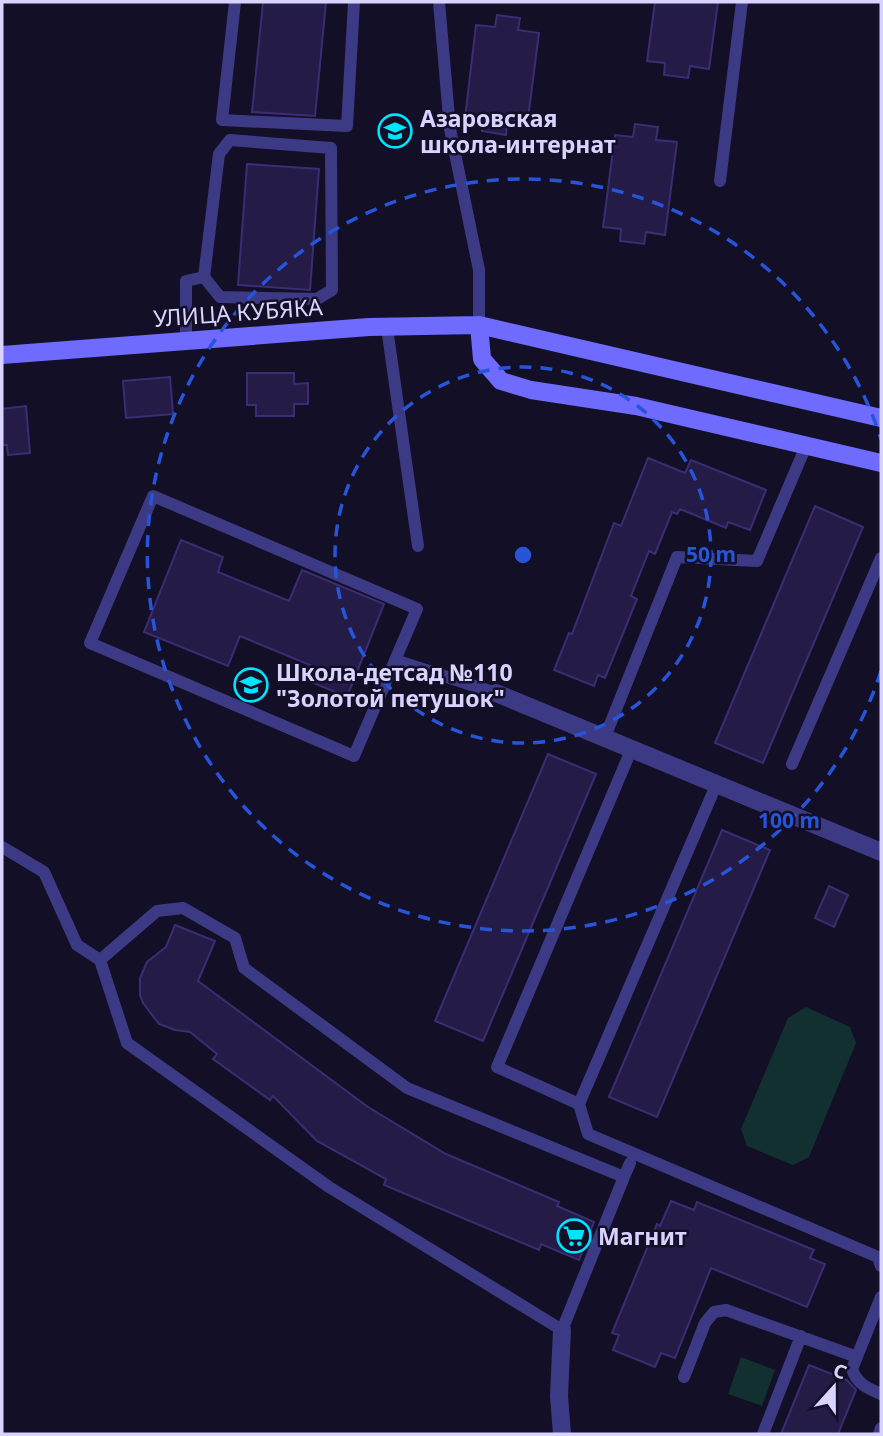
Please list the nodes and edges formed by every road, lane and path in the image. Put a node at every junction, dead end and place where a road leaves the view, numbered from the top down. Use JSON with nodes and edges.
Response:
{"nodes":[{"id":1,"x":234,"y":2,"type":"edge"},
{"id":2,"x":354,"y":2,"type":"edge"},
{"id":3,"x":439,"y":2,"type":"edge"},
{"id":4,"x":742,"y":2,"type":"edge"},
{"id":5,"x":720,"y":181,"type":"dead end"},
{"id":6,"x":204,"y":277,"type":"junction"},
{"id":7,"x":479,"y":325,"type":"junction"},
{"id":8,"x":387,"y":328,"type":"junction"},
{"id":9,"x":186,"y":341,"type":"junction"},
{"id":10,"x":2,"y":355,"type":"edge"},
{"id":11,"x":881,"y":418,"type":"edge"},
{"id":12,"x":806,"y":446,"type":"junction"},
{"id":13,"x":881,"y":463,"type":"edge"},
{"id":14,"x":418,"y":546,"type":"dead end"},
{"id":15,"x":881,"y":558,"type":"edge"},
{"id":16,"x":395,"y":660,"type":"junction"},
{"id":17,"x":496,"y":694,"type":"joint"},
{"id":18,"x":605,"y":737,"type":"junction"},
{"id":19,"x":632,"y":748,"type":"junction"},
{"id":20,"x":792,"y":764,"type":"dead end"},
{"id":21,"x":717,"y":783,"type":"junction"},
{"id":22,"x":2,"y":847,"type":"edge"},
{"id":23,"x":881,"y":852,"type":"edge"},
{"id":24,"x":100,"y":960,"type":"junction"},
{"id":25,"x":579,"y":1104,"type":"junction"},
{"id":26,"x":630,"y":1163,"type":"dead end"},
{"id":27,"x":624,"y":1177,"type":"junction"},
{"id":28,"x":881,"y":1266,"type":"edge"},
{"id":29,"x":881,"y":1297,"type":"edge"},
{"id":30,"x":562,"y":1330,"type":"junction"},
{"id":31,"x":801,"y":1336,"type":"junction"},
{"id":32,"x":857,"y":1357,"type":"junction"},
{"id":33,"x":684,"y":1377,"type":"dead end"},
{"id":34,"x":881,"y":1394,"type":"edge"},
{"id":35,"x":881,"y":1428,"type":"edge"},
{"id":36,"x":562,"y":1434,"type":"edge"},
{"id":37,"x":763,"y":1434,"type":"edge"},
{"id":38,"x":879,"y":1434,"type":"edge"}],
"edges":[{"from":1,"to":2,"type":"lane"},
{"from":3,"to":7,"type":"lane"},
{"from":4,"to":5,"type":"lane"},
{"from":6,"to":6,"type":"lane"},
{"from":6,"to":9,"type":"lane"},
{"from":7,"to":8,"type":"street","name":"УЛИЦА КУБЯКА"},
{"from":7,"to":11,"type":"street","name":"УЛИЦА КУБЯКА"},
{"from":7,"to":12,"type":"street"},
{"from":8,"to":9,"type":"street","name":"УЛИЦА КУБЯКА"},
{"from":8,"to":14,"type":"lane"},
{"from":9,"to":10,"type":"street","name":"УЛИЦА КУБЯКА"},
{"from":12,"to":13,"type":"street"},
{"from":12,"to":18,"type":"lane"},
{"from":15,"to":20,"type":"lane"},
{"from":16,"to":16,"type":"lane"},
{"from":16,"to":17,"type":"lane"},
{"from":17,"to":18,"type":"street"},
{"from":18,"to":19,"type":"street"},
{"from":19,"to":21,"type":"street"},
{"from":19,"to":25,"type":"lane"},
{"from":21,"to":23,"type":"street"},
{"from":21,"to":25,"type":"lane"},
{"from":22,"to":24,"type":"lane"},
{"from":24,"to":27,"type":"lane"},
{"from":24,"to":30,"type":"lane"},
{"from":25,"to":28,"type":"lane"},
{"from":26,"to":27,"type":"lane"},
{"from":27,"to":30,"type":"lane"},
{"from":29,"to":32,"type":"lane"},
{"from":30,"to":36,"type":"street"},
{"from":31,"to":32,"type":"lane"},
{"from":31,"to":33,"type":"lane"},
{"from":31,"to":37,"type":"lane"},
{"from":32,"to":34,"type":"lane"},
{"from":35,"to":38,"type":"lane"}]}
